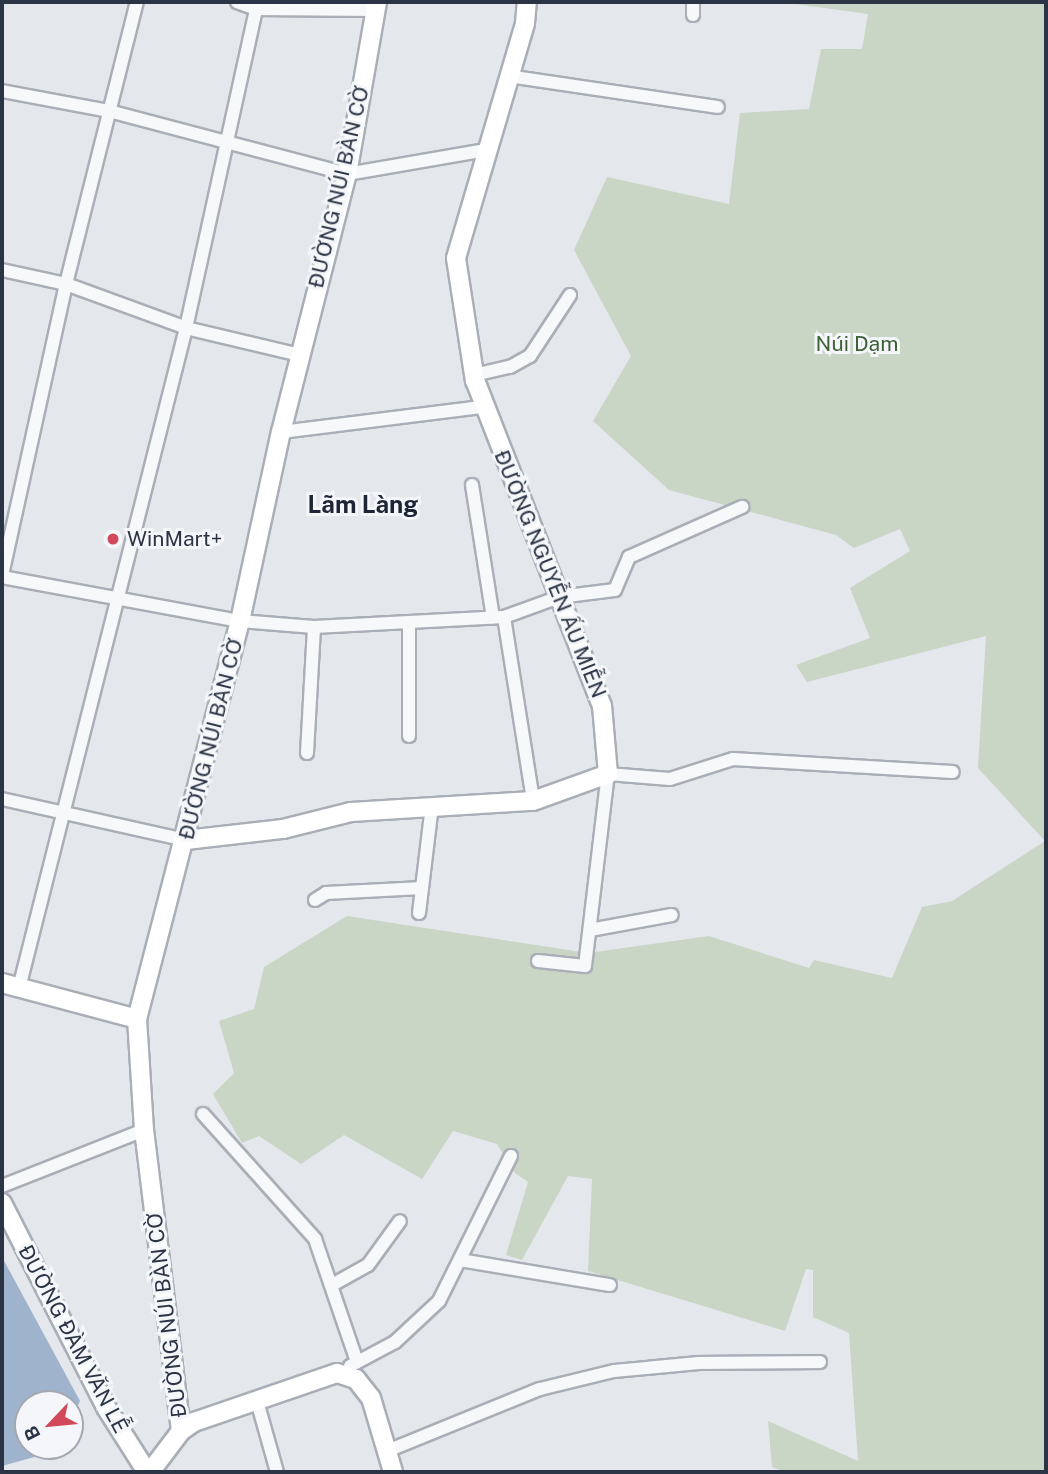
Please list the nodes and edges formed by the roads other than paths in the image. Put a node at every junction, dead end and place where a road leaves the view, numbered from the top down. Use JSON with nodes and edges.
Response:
{"nodes":[{"id":1,"x":136,"y":2,"type":"edge"},
{"id":2,"x":237,"y":2,"type":"edge"},
{"id":3,"x":527,"y":2,"type":"edge"},
{"id":4,"x":377,"y":6,"type":"edge"},
{"id":5,"x":256,"y":9,"type":"junction"},
{"id":6,"x":508,"y":76,"type":"junction"},
{"id":7,"x":2,"y":90,"type":"edge"},
{"id":8,"x":718,"y":107,"type":"dead end"},
{"id":9,"x":109,"y":111,"type":"junction"},
{"id":10,"x":227,"y":141,"type":"junction"},
{"id":11,"x":486,"y":150,"type":"junction"},
{"id":12,"x":347,"y":174,"type":"junction"},
{"id":13,"x":2,"y":270,"type":"edge"},
{"id":14,"x":66,"y":284,"type":"junction"},
{"id":15,"x":570,"y":295,"type":"dead end"},
{"id":16,"x":187,"y":328,"type":"junction"},
{"id":17,"x":300,"y":355,"type":"junction"},
{"id":18,"x":474,"y":375,"type":"junction"},
{"id":19,"x":483,"y":407,"type":"junction"},
{"id":20,"x":281,"y":432,"type":"junction"},
{"id":21,"x":472,"y":485,"type":"dead end"},
{"id":22,"x":743,"y":507,"type":"dead end"},
{"id":23,"x":2,"y":576,"type":"edge"},
{"id":24,"x":120,"y":597,"type":"junction"},
{"id":25,"x":559,"y":597,"type":"junction"},
{"id":26,"x":499,"y":617,"type":"junction"},
{"id":27,"x":240,"y":621,"type":"junction"},
{"id":28,"x":409,"y":622,"type":"junction"},
{"id":29,"x":314,"y":627,"type":"junction"},
{"id":30,"x":409,"y":736,"type":"dead end"},
{"id":31,"x":307,"y":753,"type":"dead end"},
{"id":32,"x":953,"y":772,"type":"dead end"},
{"id":33,"x":608,"y":774,"type":"junction"},
{"id":34,"x":2,"y":799,"type":"edge"},
{"id":35,"x":533,"y":801,"type":"junction"},
{"id":36,"x":432,"y":804,"type":"junction"},
{"id":37,"x":66,"y":814,"type":"junction"},
{"id":38,"x":186,"y":840,"type":"junction"},
{"id":39,"x":422,"y":888,"type":"junction"},
{"id":40,"x":315,"y":900,"type":"dead end"},
{"id":41,"x":419,"y":913,"type":"dead end"},
{"id":42,"x":672,"y":915,"type":"dead end"},
{"id":43,"x":590,"y":930,"type":"junction"},
{"id":44,"x":538,"y":961,"type":"dead end"},
{"id":45,"x":10,"y":985,"type":"edge"},
{"id":46,"x":136,"y":1019,"type":"junction"},
{"id":47,"x":203,"y":1114,"type":"dead end"},
{"id":48,"x":144,"y":1130,"type":"junction"},
{"id":49,"x":511,"y":1156,"type":"dead end"},
{"id":50,"x":2,"y":1186,"type":"edge"},
{"id":51,"x":2,"y":1203,"type":"edge"},
{"id":52,"x":400,"y":1221,"type":"dead end"},
{"id":53,"x":460,"y":1260,"type":"junction"},
{"id":54,"x":332,"y":1285,"type":"junction"},
{"id":55,"x":610,"y":1285,"type":"dead end"},
{"id":56,"x":357,"y":1362,"type":"junction"},
{"id":57,"x":820,"y":1362,"type":"dead end"},
{"id":58,"x":337,"y":1373,"type":"junction"},
{"id":59,"x":257,"y":1401,"type":"junction"},
{"id":60,"x":181,"y":1431,"type":"junction"},
{"id":61,"x":387,"y":1451,"type":"junction"},
{"id":62,"x":149,"y":1472,"type":"edge"},
{"id":63,"x":277,"y":1472,"type":"edge"},
{"id":64,"x":393,"y":1472,"type":"edge"}],
"edges":[{"from":1,"to":9,"type":"street"},
{"from":2,"to":5,"type":"street"},
{"from":3,"to":6,"type":"street","name":"ĐƯỜNG NGUYỄN ẤU MIỄN"},
{"from":4,"to":5,"type":"street"},
{"from":4,"to":12,"type":"street","name":"ĐƯỜNG NÚI BÀN CỜ"},
{"from":5,"to":10,"type":"street"},
{"from":6,"to":8,"type":"street"},
{"from":6,"to":11,"type":"street","name":"ĐƯỜNG NGUYỄN ẤU MIỄN"},
{"from":7,"to":9,"type":"street"},
{"from":9,"to":10,"type":"street"},
{"from":9,"to":14,"type":"street"},
{"from":10,"to":12,"type":"street"},
{"from":10,"to":16,"type":"street"},
{"from":11,"to":12,"type":"street"},
{"from":11,"to":18,"type":"street","name":"ĐƯỜNG NGUYỄN ẤU MIỄN"},
{"from":12,"to":17,"type":"street","name":"ĐƯỜNG NÚI BÀN CỜ"},
{"from":13,"to":14,"type":"street"},
{"from":14,"to":16,"type":"street"},
{"from":14,"to":23,"type":"street"},
{"from":15,"to":18,"type":"street"},
{"from":16,"to":17,"type":"street"},
{"from":16,"to":24,"type":"street"},
{"from":17,"to":20,"type":"street","name":"ĐƯỜNG NÚI BÀN CỜ"},
{"from":18,"to":19,"type":"street","name":"ĐƯỜNG NGUYỄN ẤU MIỄN"},
{"from":19,"to":20,"type":"street"},
{"from":19,"to":25,"type":"street","name":"ĐƯỜNG NGUYỄN ẤU MIỄN"},
{"from":20,"to":27,"type":"street","name":"ĐƯỜNG NÚI BÀN CỜ"},
{"from":21,"to":26,"type":"street"},
{"from":22,"to":25,"type":"street"},
{"from":23,"to":24,"type":"street"},
{"from":24,"to":27,"type":"street"},
{"from":24,"to":37,"type":"street"},
{"from":25,"to":26,"type":"street"},
{"from":25,"to":33,"type":"street","name":"ĐƯỜNG NGUYỄN ẤU MIỄN"},
{"from":26,"to":28,"type":"street"},
{"from":26,"to":35,"type":"street"},
{"from":27,"to":29,"type":"street"},
{"from":27,"to":38,"type":"street","name":"ĐƯỜNG NÚI BÀN CỜ"},
{"from":28,"to":29,"type":"street"},
{"from":28,"to":30,"type":"street"},
{"from":29,"to":31,"type":"street"},
{"from":32,"to":33,"type":"street"},
{"from":33,"to":35,"type":"street"},
{"from":33,"to":43,"type":"street"},
{"from":34,"to":37,"type":"street"},
{"from":35,"to":36,"type":"street"},
{"from":36,"to":38,"type":"street"},
{"from":36,"to":39,"type":"street"},
{"from":37,"to":38,"type":"street"},
{"from":37,"to":45,"type":"street"},
{"from":38,"to":46,"type":"street","name":"ĐƯỜNG NÚI BÀN CỜ"},
{"from":39,"to":40,"type":"street"},
{"from":39,"to":41,"type":"street"},
{"from":42,"to":43,"type":"street"},
{"from":43,"to":44,"type":"street"},
{"from":45,"to":46,"type":"street"},
{"from":46,"to":48,"type":"street","name":"ĐƯỜNG NÚI BÀN CỜ"},
{"from":47,"to":54,"type":"street"},
{"from":48,"to":50,"type":"street"},
{"from":48,"to":60,"type":"street","name":"ĐƯỜNG NÚI BÀN CỜ"},
{"from":49,"to":53,"type":"street"},
{"from":51,"to":62,"type":"street","name":"ĐƯỜNG ĐÀM VĂN LỄ"},
{"from":52,"to":54,"type":"street"},
{"from":53,"to":55,"type":"street"},
{"from":53,"to":56,"type":"street"},
{"from":54,"to":56,"type":"street"},
{"from":56,"to":58,"type":"street"},
{"from":57,"to":61,"type":"street"},
{"from":58,"to":59,"type":"street"},
{"from":58,"to":61,"type":"street"},
{"from":59,"to":60,"type":"street"},
{"from":59,"to":63,"type":"street"},
{"from":60,"to":62,"type":"street","name":"ĐƯỜNG NÚI BÀN CỜ"},
{"from":61,"to":64,"type":"street"}]}
